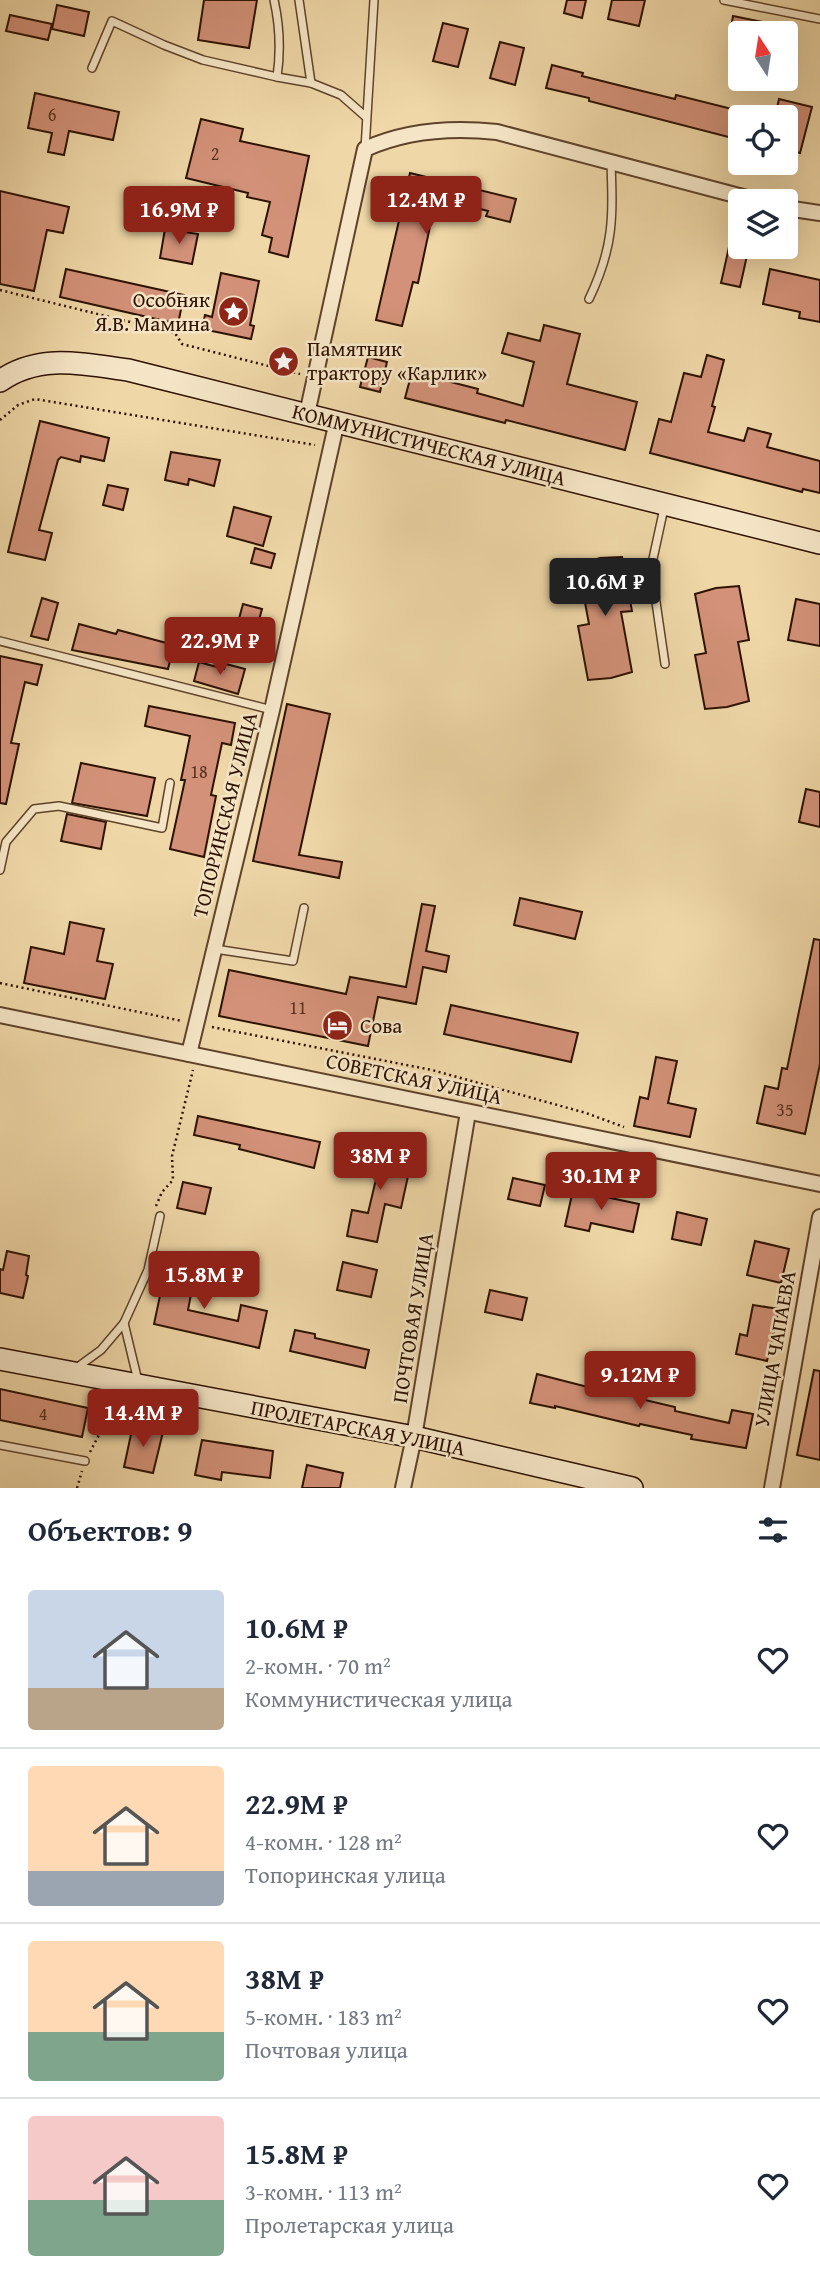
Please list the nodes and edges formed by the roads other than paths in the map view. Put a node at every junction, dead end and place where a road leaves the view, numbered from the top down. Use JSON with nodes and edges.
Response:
{"nodes":[{"id":1,"x":274,"y":0,"type":"edge"},
{"id":2,"x":299,"y":0,"type":"edge"},
{"id":3,"x":374,"y":0,"type":"edge"},
{"id":4,"x":724,"y":0,"type":"edge"},
{"id":5,"x":820,"y":19,"type":"edge"},
{"id":6,"x":92,"y":68,"type":"dead end"},
{"id":7,"x":277,"y":78,"type":"junction"},
{"id":8,"x":311,"y":83,"type":"junction"},
{"id":9,"x":366,"y":117,"type":"junction"},
{"id":10,"x":365,"y":149,"type":"junction"},
{"id":11,"x":611,"y":162,"type":"junction"},
{"id":12,"x":728,"y":193,"type":"edge"},
{"id":13,"x":798,"y":210,"type":"edge"},
{"id":14,"x":820,"y":213,"type":"edge"},
{"id":15,"x":589,"y":299,"type":"dead end"},
{"id":16,"x":1,"y":379,"type":"edge"},
{"id":17,"x":307,"y":414,"type":"junction"},
{"id":18,"x":337,"y":421,"type":"junction"},
{"id":19,"x":665,"y":504,"type":"junction"},
{"id":20,"x":820,"y":543,"type":"edge"},
{"id":21,"x":0,"y":641,"type":"edge"},
{"id":22,"x":665,"y":664,"type":"dead end"},
{"id":23,"x":272,"y":710,"type":"junction"},
{"id":24,"x":170,"y":783,"type":"dead end"},
{"id":25,"x":0,"y":870,"type":"edge"},
{"id":26,"x":304,"y":908,"type":"dead end"},
{"id":27,"x":214,"y":949,"type":"junction"},
{"id":28,"x":0,"y":1015,"type":"edge"},
{"id":29,"x":192,"y":1054,"type":"junction"},
{"id":30,"x":468,"y":1112,"type":"junction"},
{"id":31,"x":820,"y":1184,"type":"edge"},
{"id":32,"x":160,"y":1216,"type":"road end"},
{"id":33,"x":820,"y":1217,"type":"edge"},
{"id":34,"x":124,"y":1323,"type":"junction"},
{"id":35,"x":0,"y":1359,"type":"edge"},
{"id":36,"x":70,"y":1372,"type":"junction"},
{"id":37,"x":130,"y":1384,"type":"junction"},
{"id":38,"x":414,"y":1437,"type":"junction"},
{"id":39,"x":0,"y":1445,"type":"edge"},
{"id":40,"x":85,"y":1461,"type":"road end"},
{"id":41,"x":403,"y":1488,"type":"edge"},
{"id":42,"x":632,"y":1488,"type":"edge"},
{"id":43,"x":772,"y":1488,"type":"edge"}],
"edges":[{"from":1,"to":7,"type":"lane"},
{"from":2,"to":8,"type":"lane"},
{"from":3,"to":9,"type":"lane"},
{"from":4,"to":5,"type":"lane"},
{"from":6,"to":7,"type":"lane"},
{"from":7,"to":8,"type":"lane"},
{"from":8,"to":9,"type":"lane"},
{"from":9,"to":10,"type":"lane"},
{"from":10,"to":11,"type":"street"},
{"from":10,"to":17,"type":"street"},
{"from":11,"to":12,"type":"street"},
{"from":11,"to":15,"type":"lane"},
{"from":13,"to":14,"type":"street"},
{"from":16,"to":17,"type":"main road","name":"КОММУНИСТИЧЕСКАЯ УЛИЦА"},
{"from":17,"to":18,"type":"main road","name":"КОММУНИСТИЧЕСКАЯ УЛИЦА"},
{"from":18,"to":19,"type":"main road","name":"КОММУНИСТИЧЕСКАЯ УЛИЦА"},
{"from":18,"to":23,"type":"street","name":"ТОПОРИНСКАЯ УЛИЦА"},
{"from":19,"to":20,"type":"main road","name":"КОММУНИСТИЧЕСКАЯ УЛИЦА"},
{"from":19,"to":22,"type":"lane"},
{"from":21,"to":23,"type":"lane"},
{"from":23,"to":27,"type":"street","name":"ТОПОРИНСКАЯ УЛИЦА"},
{"from":24,"to":25,"type":"lane"},
{"from":26,"to":27,"type":"lane"},
{"from":27,"to":29,"type":"street","name":"ТОПОРИНСКАЯ УЛИЦА"},
{"from":28,"to":29,"type":"street","name":"СОВЕТСКАЯ УЛИЦА"},
{"from":29,"to":30,"type":"street","name":"СОВЕТСКАЯ УЛИЦА"},
{"from":30,"to":31,"type":"street","name":"СОВЕТСКАЯ УЛИЦА"},
{"from":30,"to":38,"type":"street","name":"ПОЧТОВАЯ УЛИЦА"},
{"from":32,"to":34,"type":"lane"},
{"from":33,"to":43,"type":"street","name":"УЛИЦА ЧАПАЕВА"},
{"from":34,"to":36,"type":"lane"},
{"from":34,"to":37,"type":"lane"},
{"from":35,"to":36,"type":"main road","name":"ПРОЛЕТАРСКАЯ УЛИЦА"},
{"from":36,"to":37,"type":"main road","name":"ПРОЛЕТАРСКАЯ УЛИЦА"},
{"from":37,"to":38,"type":"main road","name":"ПРОЛЕТАРСКАЯ УЛИЦА"},
{"from":38,"to":41,"type":"street","name":"ПОЧТОВАЯ УЛИЦА"},
{"from":38,"to":42,"type":"main road","name":"ПРОЛЕТАРСКАЯ УЛИЦА"},
{"from":39,"to":40,"type":"lane"}]}
